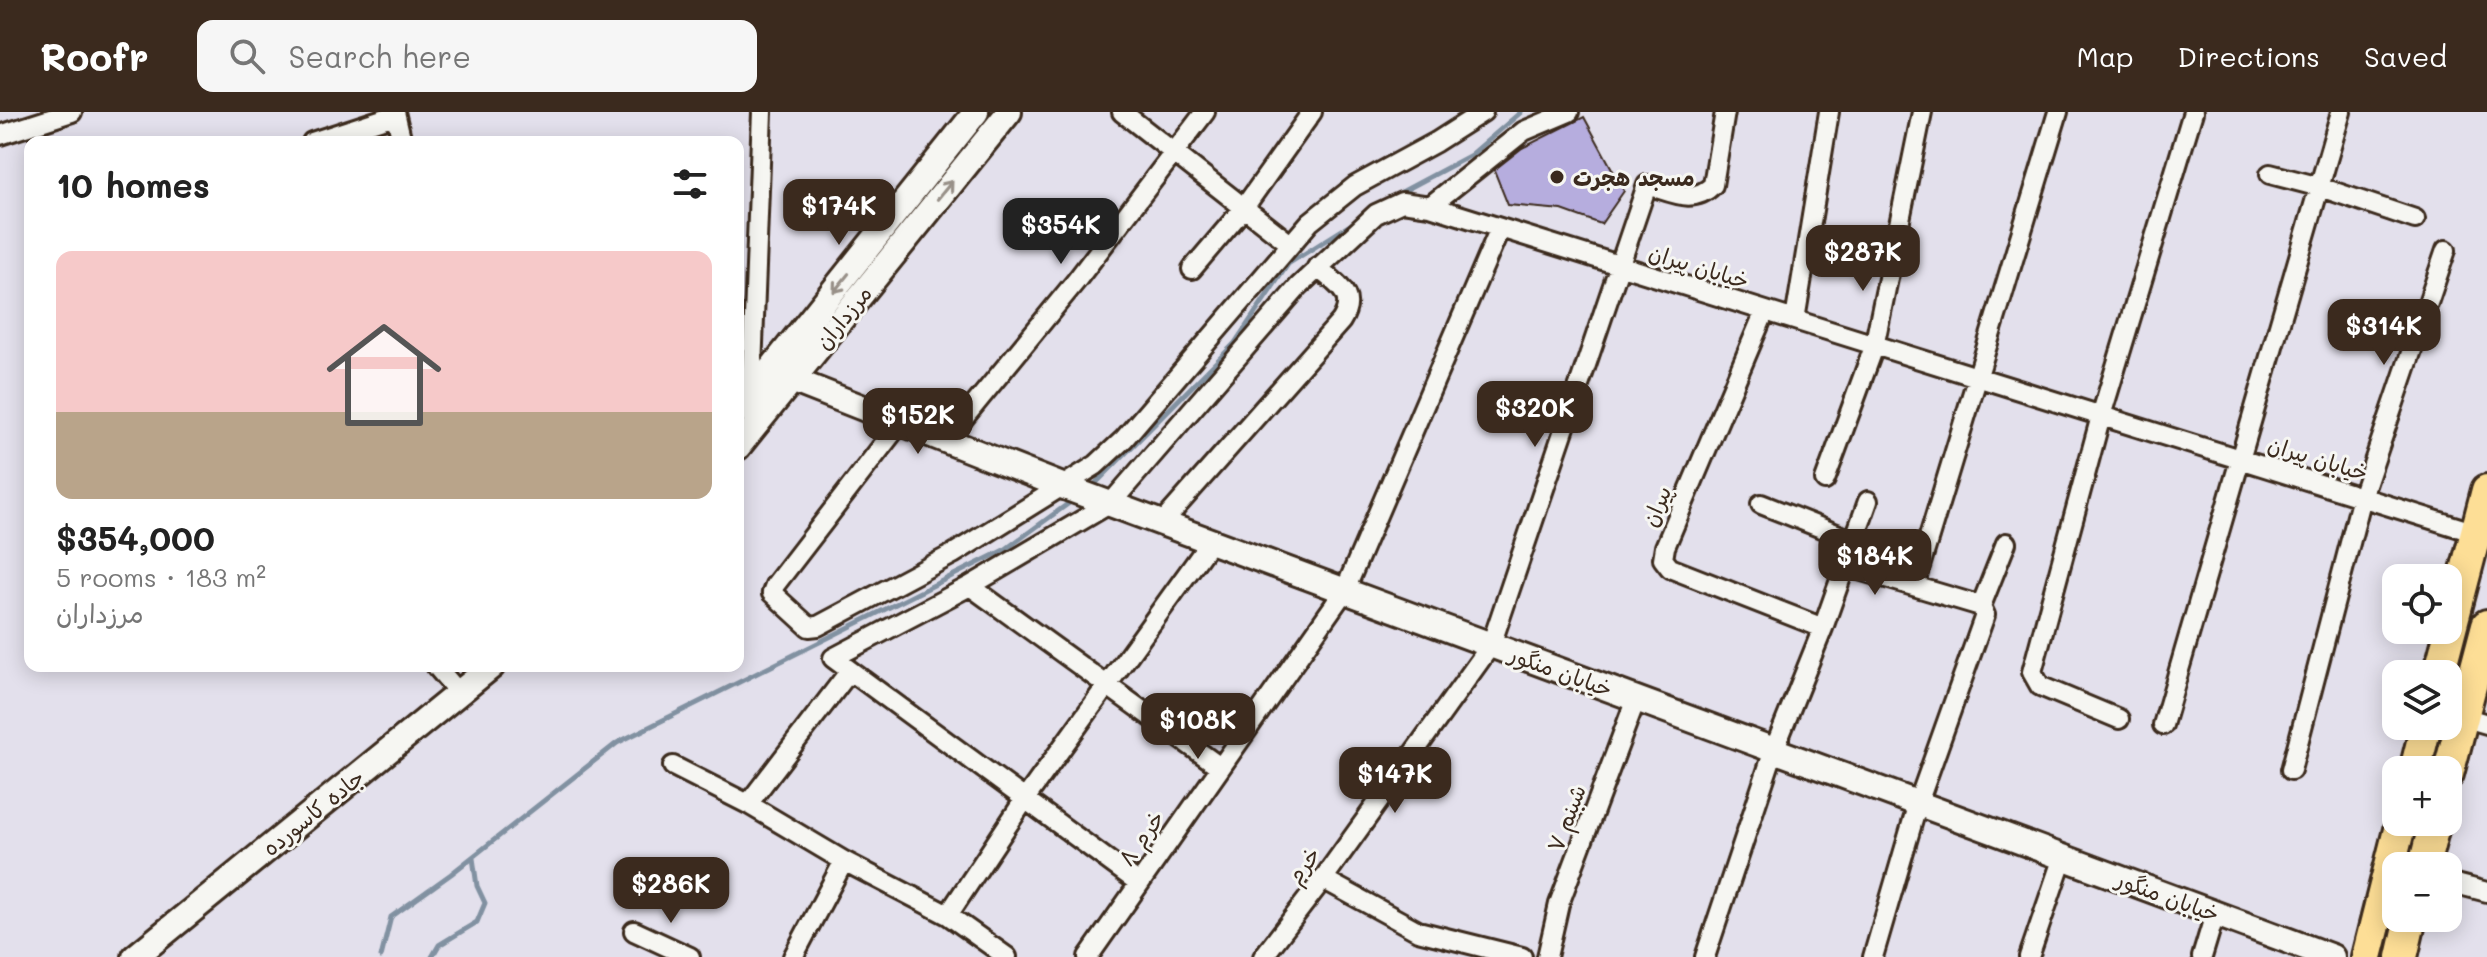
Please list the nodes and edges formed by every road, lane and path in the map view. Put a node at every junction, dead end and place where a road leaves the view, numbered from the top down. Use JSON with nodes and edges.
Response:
{"nodes":[{"id":1,"x":72,"y":112,"type":"edge"},
{"id":2,"x":762,"y":112,"type":"edge"},
{"id":3,"x":976,"y":112,"type":"edge"},
{"id":4,"x":1009,"y":112,"type":"edge"},
{"id":5,"x":1122,"y":112,"type":"edge"},
{"id":6,"x":1205,"y":112,"type":"edge"},
{"id":7,"x":1312,"y":112,"type":"edge"},
{"id":8,"x":1483,"y":112,"type":"edge"},
{"id":9,"x":1569,"y":112,"type":"edge"},
{"id":10,"x":1725,"y":112,"type":"edge"},
{"id":11,"x":1829,"y":112,"type":"edge"},
{"id":12,"x":1922,"y":112,"type":"edge"},
{"id":13,"x":2058,"y":112,"type":"edge"},
{"id":14,"x":2193,"y":112,"type":"edge"},
{"id":15,"x":2341,"y":112,"type":"edge"},
{"id":16,"x":395,"y":114,"type":"edge"},
{"id":17,"x":0,"y":135,"type":"edge"},
{"id":18,"x":330,"y":136,"type":"edge"},
{"id":19,"x":400,"y":136,"type":"edge"},
{"id":20,"x":1174,"y":155,"type":"junction"},
{"id":21,"x":744,"y":171,"type":"edge"},
{"id":22,"x":758,"y":172,"type":"junction"},
{"id":23,"x":2270,"y":174,"type":"dead end"},
{"id":24,"x":2320,"y":187,"type":"junction"},
{"id":25,"x":1430,"y":206,"type":"junction"},
{"id":26,"x":1243,"y":209,"type":"junction"},
{"id":27,"x":2415,"y":219,"type":"dead end"},
{"id":28,"x":1500,"y":228,"type":"junction"},
{"id":29,"x":1289,"y":243,"type":"junction"},
{"id":30,"x":2446,"y":250,"type":"dead end"},
{"id":31,"x":1317,"y":267,"type":"junction"},
{"id":32,"x":1620,"y":267,"type":"junction"},
{"id":33,"x":1192,"y":269,"type":"dead end"},
{"id":34,"x":747,"y":296,"type":"edge"},
{"id":35,"x":1765,"y":311,"type":"junction"},
{"id":36,"x":1795,"y":320,"type":"junction"},
{"id":37,"x":1874,"y":347,"type":"junction"},
{"id":38,"x":1976,"y":377,"type":"junction"},
{"id":39,"x":792,"y":380,"type":"junction"},
{"id":40,"x":744,"y":403,"type":"edge"},
{"id":41,"x":2101,"y":416,"type":"junction"},
{"id":42,"x":900,"y":423,"type":"junction"},
{"id":43,"x":744,"y":440,"type":"edge"},
{"id":44,"x":945,"y":441,"type":"junction"},
{"id":45,"x":2241,"y":459,"type":"junction"},
{"id":46,"x":1825,"y":480,"type":"dead end"},
{"id":47,"x":1062,"y":486,"type":"junction"},
{"id":48,"x":2487,"y":490,"type":"edge"},
{"id":49,"x":2362,"y":497,"type":"junction"},
{"id":50,"x":1868,"y":501,"type":"dead end"},
{"id":51,"x":1111,"y":503,"type":"junction"},
{"id":52,"x":1761,"y":504,"type":"dead end"},
{"id":53,"x":1162,"y":523,"type":"junction"},
{"id":54,"x":2476,"y":533,"type":"junction"},
{"id":55,"x":1211,"y":541,"type":"junction"},
{"id":56,"x":1854,"y":541,"type":"junction"},
{"id":57,"x":2006,"y":543,"type":"dead end"},
{"id":58,"x":1845,"y":566,"type":"junction"},
{"id":59,"x":970,"y":586,"type":"junction"},
{"id":60,"x":1917,"y":587,"type":"junction"},
{"id":61,"x":1345,"y":590,"type":"junction"},
{"id":62,"x":1981,"y":606,"type":"junction"},
{"id":63,"x":2487,"y":625,"type":"edge"},
{"id":64,"x":1823,"y":628,"type":"junction"},
{"id":65,"x":1491,"y":645,"type":"junction"},
{"id":66,"x":2443,"y":660,"type":"edge"},
{"id":67,"x":441,"y":672,"type":"edge"},
{"id":68,"x":485,"y":672,"type":"edge"},
{"id":69,"x":849,"y":672,"type":"junction"},
{"id":70,"x":1106,"y":685,"type":"junction"},
{"id":71,"x":459,"y":693,"type":"junction"},
{"id":72,"x":1636,"y":699,"type":"junction"},
{"id":73,"x":2119,"y":719,"type":"dead end"},
{"id":74,"x":2475,"y":721,"type":"edge"},
{"id":75,"x":2163,"y":725,"type":"dead end"},
{"id":76,"x":1774,"y":750,"type":"junction"},
{"id":77,"x":2457,"y":756,"type":"edge"},
{"id":78,"x":673,"y":766,"type":"dead end"},
{"id":79,"x":1220,"y":767,"type":"junction"},
{"id":80,"x":2291,"y":770,"type":"dead end"},
{"id":81,"x":1025,"y":799,"type":"junction"},
{"id":82,"x":1918,"y":803,"type":"junction"},
{"id":83,"x":748,"y":804,"type":"junction"},
{"id":84,"x":2397,"y":836,"type":"edge"},
{"id":85,"x":2063,"y":857,"type":"junction"},
{"id":86,"x":844,"y":861,"type":"junction"},
{"id":87,"x":1323,"y":879,"type":"junction"},
{"id":88,"x":1139,"y":883,"type":"junction"},
{"id":89,"x":2462,"y":886,"type":"edge"},
{"id":90,"x":2487,"y":892,"type":"edge"},
{"id":91,"x":2215,"y":914,"type":"junction"},
{"id":92,"x":948,"y":915,"type":"junction"},
{"id":93,"x":634,"y":931,"type":"dead end"},
{"id":94,"x":2408,"y":932,"type":"edge"},
{"id":95,"x":135,"y":957,"type":"edge"},
{"id":96,"x":690,"y":957,"type":"edge"},
{"id":97,"x":793,"y":957,"type":"edge"},
{"id":98,"x":1007,"y":957,"type":"edge"},
{"id":99,"x":1088,"y":957,"type":"edge"},
{"id":100,"x":1263,"y":957,"type":"edge"},
{"id":101,"x":1522,"y":957,"type":"edge"},
{"id":102,"x":1547,"y":957,"type":"edge"},
{"id":103,"x":1705,"y":957,"type":"edge"},
{"id":104,"x":1873,"y":957,"type":"edge"},
{"id":105,"x":2029,"y":957,"type":"edge"},
{"id":106,"x":2202,"y":957,"type":"edge"},
{"id":107,"x":2332,"y":957,"type":"edge"},
{"id":108,"x":2367,"y":957,"type":"edge"},
{"id":109,"x":2402,"y":957,"type":"edge"}],
"edges":[{"from":1,"to":17,"type":"street"},
{"from":2,"to":22,"type":"street"},
{"from":3,"to":40,"type":"street","name":"مرزداران","one_way":true},
{"from":39,"to":4,"type":"street","name":"مرزداران","one_way":true},
{"from":5,"to":20,"type":"street"},
{"from":6,"to":20,"type":"street"},
{"from":7,"to":26,"type":"street"},
{"from":8,"to":29,"type":"street"},
{"from":9,"to":25,"type":"street"},
{"from":10,"to":32,"type":"street","name":"خرم"},
{"from":11,"to":36,"type":"street"},
{"from":12,"to":37,"type":"street"},
{"from":13,"to":38,"type":"street"},
{"from":14,"to":41,"type":"street"},
{"from":15,"to":24,"type":"street"},
{"from":16,"to":18,"type":"street"},
{"from":16,"to":19,"type":"street"},
{"from":20,"to":26,"type":"street"},
{"from":20,"to":44,"type":"street"},
{"from":21,"to":22,"type":"street"},
{"from":22,"to":34,"type":"street"},
{"from":23,"to":24,"type":"street"},
{"from":24,"to":27,"type":"street"},
{"from":24,"to":45,"type":"street"},
{"from":25,"to":28,"type":"street","name":"خیابان پیران"},
{"from":25,"to":31,"type":"street","name":"خیابان پیران"},
{"from":26,"to":29,"type":"street"},
{"from":26,"to":33,"type":"street"},
{"from":28,"to":32,"type":"street","name":"خیابان پیران"},
{"from":28,"to":61,"type":"street","name":"خرم ۸"},
{"from":29,"to":47,"type":"street"},
{"from":30,"to":49,"type":"street"},
{"from":31,"to":51,"type":"street","name":"خیابان پیران"},
{"from":31,"to":53,"type":"street"},
{"from":32,"to":35,"type":"street","name":"خیابان پیران"},
{"from":32,"to":65,"type":"street","name":"خرم"},
{"from":34,"to":40,"type":"street"},
{"from":35,"to":36,"type":"street","name":"خیابان پیران"},
{"from":35,"to":64,"type":"street","name":"پیران"},
{"from":36,"to":37,"type":"street","name":"خیابان پیران"},
{"from":37,"to":38,"type":"street","name":"خیابان پیران"},
{"from":37,"to":46,"type":"street"},
{"from":38,"to":41,"type":"street","name":"خیابان پیران"},
{"from":38,"to":60,"type":"street"},
{"from":39,"to":42,"type":"street","name":"خیابان منگور"},
{"from":39,"to":43,"type":"street","name":"مرزداران"},
{"from":41,"to":45,"type":"street","name":"خیابان پیران"},
{"from":41,"to":73,"type":"street"},
{"from":42,"to":44,"type":"street","name":"خیابان منگور"},
{"from":42,"to":47,"type":"street"},
{"from":44,"to":47,"type":"street","name":"خیابان منگور"},
{"from":45,"to":49,"type":"street","name":"خیابان پیران"},
{"from":45,"to":75,"type":"street"},
{"from":47,"to":51,"type":"street","name":"خیابان منگور"},
{"from":48,"to":54,"type":"main road"},
{"from":49,"to":54,"type":"street","name":"خیابان پیران"},
{"from":49,"to":80,"type":"street"},
{"from":50,"to":56,"type":"street"},
{"from":51,"to":53,"type":"street","name":"خیابان منگور"},
{"from":51,"to":59,"type":"street","name":"خیابان پیران"},
{"from":52,"to":56,"type":"street"},
{"from":53,"to":55,"type":"street","name":"خیابان منگور"},
{"from":54,"to":66,"type":"main road"},
{"from":55,"to":61,"type":"street","name":"خیابان منگور"},
{"from":55,"to":70,"type":"street"},
{"from":56,"to":58,"type":"street"},
{"from":57,"to":62,"type":"street"},
{"from":58,"to":60,"type":"street"},
{"from":58,"to":64,"type":"street"},
{"from":59,"to":69,"type":"street","name":"خیابان پیران"},
{"from":59,"to":70,"type":"street"},
{"from":60,"to":62,"type":"street"},
{"from":61,"to":65,"type":"street","name":"خیابان منگور"},
{"from":61,"to":79,"type":"street","name":"خرم ۸"},
{"from":62,"to":82,"type":"street"},
{"from":63,"to":74,"type":"main road"},
{"from":64,"to":76,"type":"street"},
{"from":65,"to":72,"type":"street","name":"خیابان منگور"},
{"from":65,"to":87,"type":"street","name":"خرم"},
{"from":67,"to":71,"type":"street"},
{"from":68,"to":71,"type":"street","name":"جاده کاسورده"},
{"from":69,"to":81,"type":"street"},
{"from":69,"to":83,"type":"street"},
{"from":70,"to":79,"type":"street"},
{"from":70,"to":81,"type":"street"},
{"from":71,"to":95,"type":"street","name":"جاده کاسورده"},
{"from":72,"to":76,"type":"street","name":"خیابان منگور"},
{"from":72,"to":102,"type":"street","name":"شبنم ۷"},
{"from":74,"to":77,"type":"main road"},
{"from":76,"to":82,"type":"street","name":"خیابان منگور"},
{"from":76,"to":103,"type":"street"},
{"from":78,"to":83,"type":"street"},
{"from":79,"to":88,"type":"street","name":"خرم ۸"},
{"from":81,"to":88,"type":"street"},
{"from":81,"to":92,"type":"street"},
{"from":82,"to":85,"type":"street","name":"خیابان منگور"},
{"from":82,"to":104,"type":"street"},
{"from":83,"to":86,"type":"street"},
{"from":84,"to":108,"type":"main road"},
{"from":85,"to":91,"type":"street","name":"خیابان منگور"},
{"from":85,"to":105,"type":"street"},
{"from":86,"to":92,"type":"street"},
{"from":86,"to":97,"type":"street"},
{"from":87,"to":100,"type":"street","name":"خرم"},
{"from":87,"to":101,"type":"street"},
{"from":88,"to":99,"type":"street","name":"خرم ۸"},
{"from":89,"to":90,"type":"street"},
{"from":91,"to":106,"type":"street"},
{"from":91,"to":107,"type":"street","name":"خیابان منگور"},
{"from":92,"to":98,"type":"street"},
{"from":93,"to":96,"type":"street"},
{"from":94,"to":109,"type":"main road"}]}
